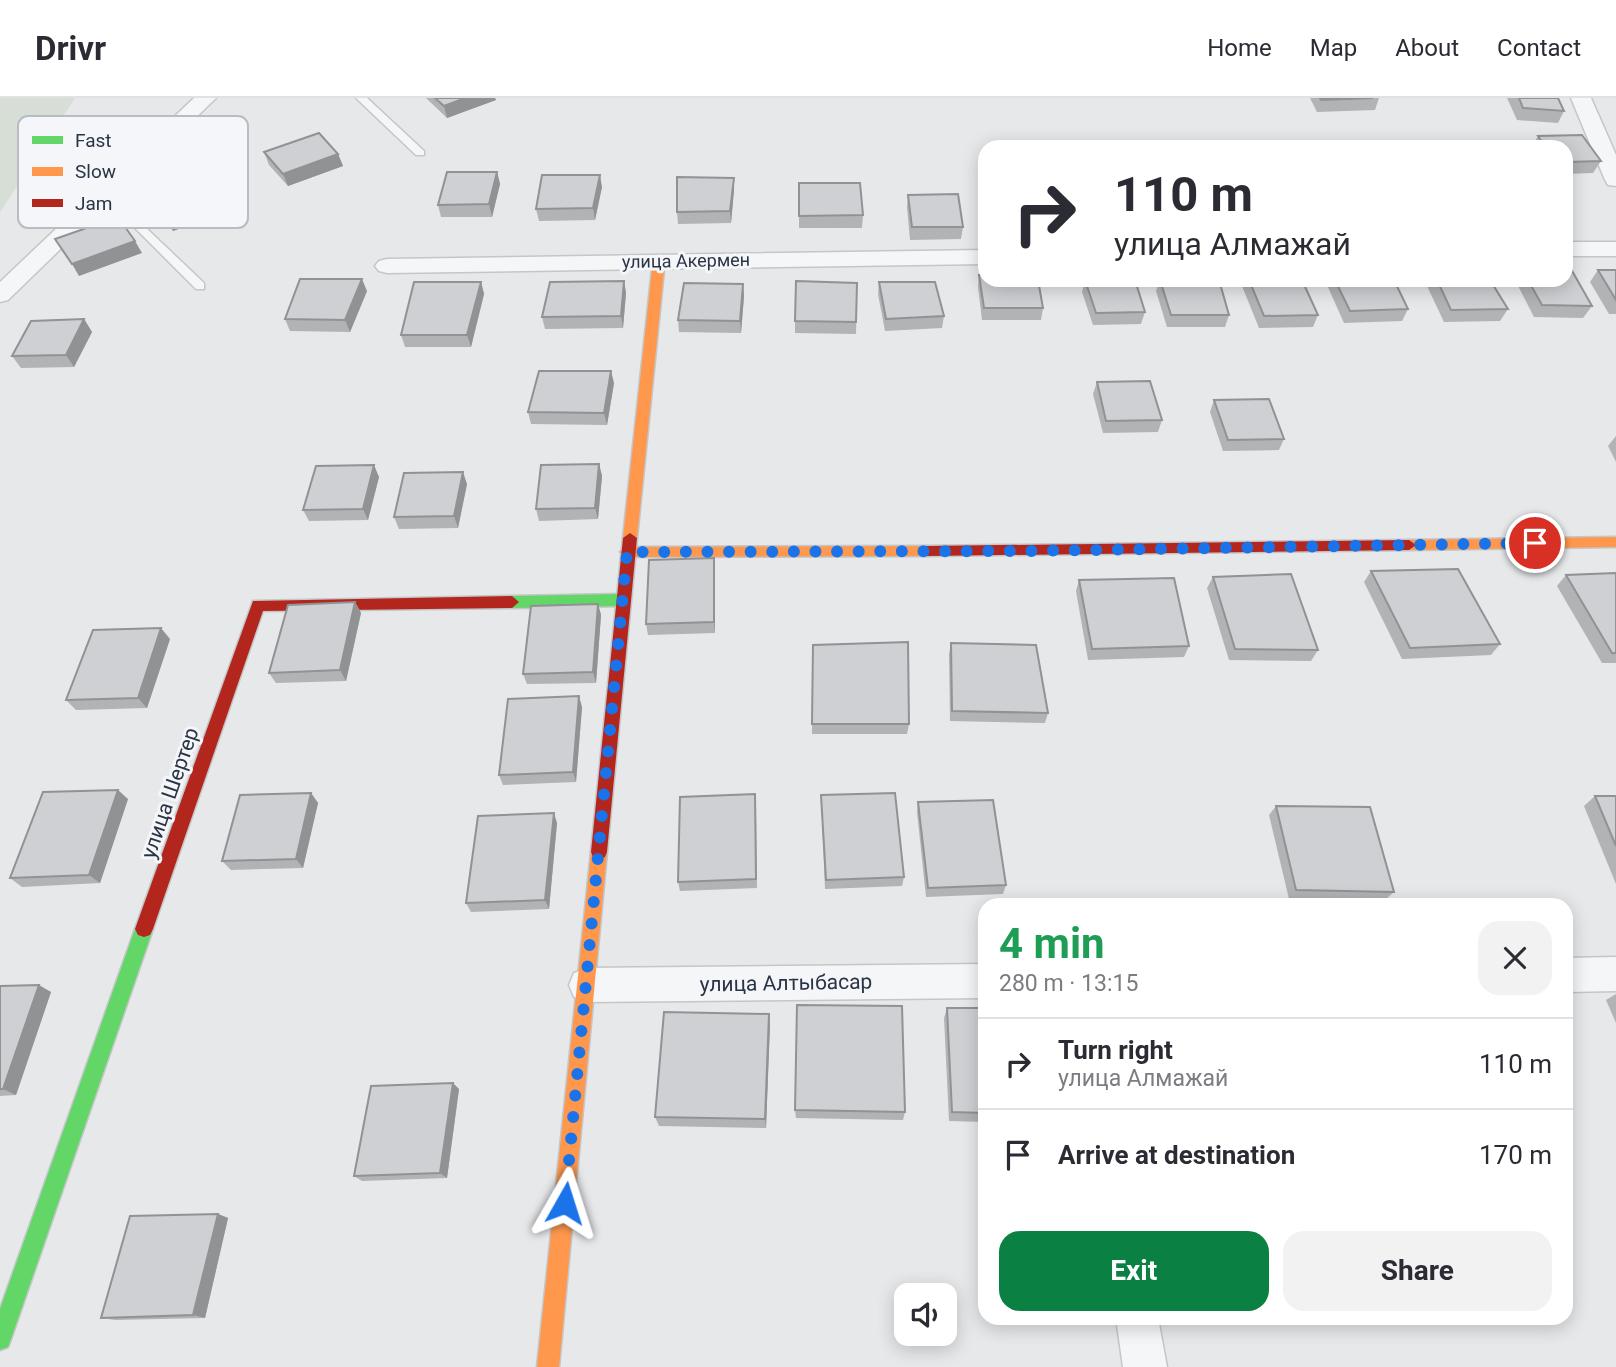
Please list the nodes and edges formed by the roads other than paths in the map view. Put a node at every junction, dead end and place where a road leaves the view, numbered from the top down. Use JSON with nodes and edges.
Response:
{"nodes":[{"id":1,"x":206,"y":98,"type":"edge"},
{"id":2,"x":360,"y":98,"type":"edge"},
{"id":3,"x":1581,"y":98,"type":"edge"},
{"id":4,"x":187,"y":116,"type":"edge"},
{"id":5,"x":420,"y":153,"type":"dead end"},
{"id":6,"x":1616,"y":180,"type":"edge"},
{"id":7,"x":68,"y":228,"type":"edge"},
{"id":8,"x":141,"y":228,"type":"edge"},
{"id":9,"x":1573,"y":249,"type":"edge"},
{"id":10,"x":1616,"y":249,"type":"edge"},
{"id":11,"x":978,"y":257,"type":"edge"},
{"id":12,"x":659,"y":260,"type":"junction"},
{"id":13,"x":387,"y":266,"type":"dead end"},
{"id":14,"x":200,"y":286,"type":"dead end"},
{"id":15,"x":0,"y":295,"type":"edge"},
{"id":16,"x":1616,"y":542,"type":"edge"},
{"id":17,"x":627,"y":552,"type":"junction"},
{"id":18,"x":622,"y":600,"type":"junction"},
{"id":19,"x":1616,"y":974,"type":"edge"},
{"id":20,"x":1573,"y":975,"type":"edge"},
{"id":21,"x":978,"y":981,"type":"edge"},
{"id":22,"x":587,"y":985,"type":"junction"},
{"id":23,"x":1138,"y":1325,"type":"edge"},
{"id":24,"x":0,"y":1339,"type":"edge"},
{"id":25,"x":548,"y":1367,"type":"edge"},
{"id":26,"x":1144,"y":1367,"type":"edge"}],
"edges":[{"from":1,"to":4,"type":"street"},
{"from":2,"to":5,"type":"lane"},
{"from":3,"to":6,"type":"street"},
{"from":7,"to":15,"type":"street"},
{"from":8,"to":14,"type":"lane"},
{"from":9,"to":10,"type":"street"},
{"from":11,"to":12,"type":"street","name":"улица Акермен"},
{"from":12,"to":13,"type":"street","name":"улица Акермен"},
{"from":12,"to":17,"type":"street"},
{"from":16,"to":17,"type":"street"},
{"from":17,"to":18,"type":"street"},
{"from":18,"to":22,"type":"street"},
{"from":18,"to":24,"type":"street","name":"улица Шертер"},
{"from":19,"to":20,"type":"street"},
{"from":21,"to":22,"type":"street","name":"улица Алтыбасар"},
{"from":22,"to":25,"type":"street"},
{"from":23,"to":26,"type":"street"}]}
